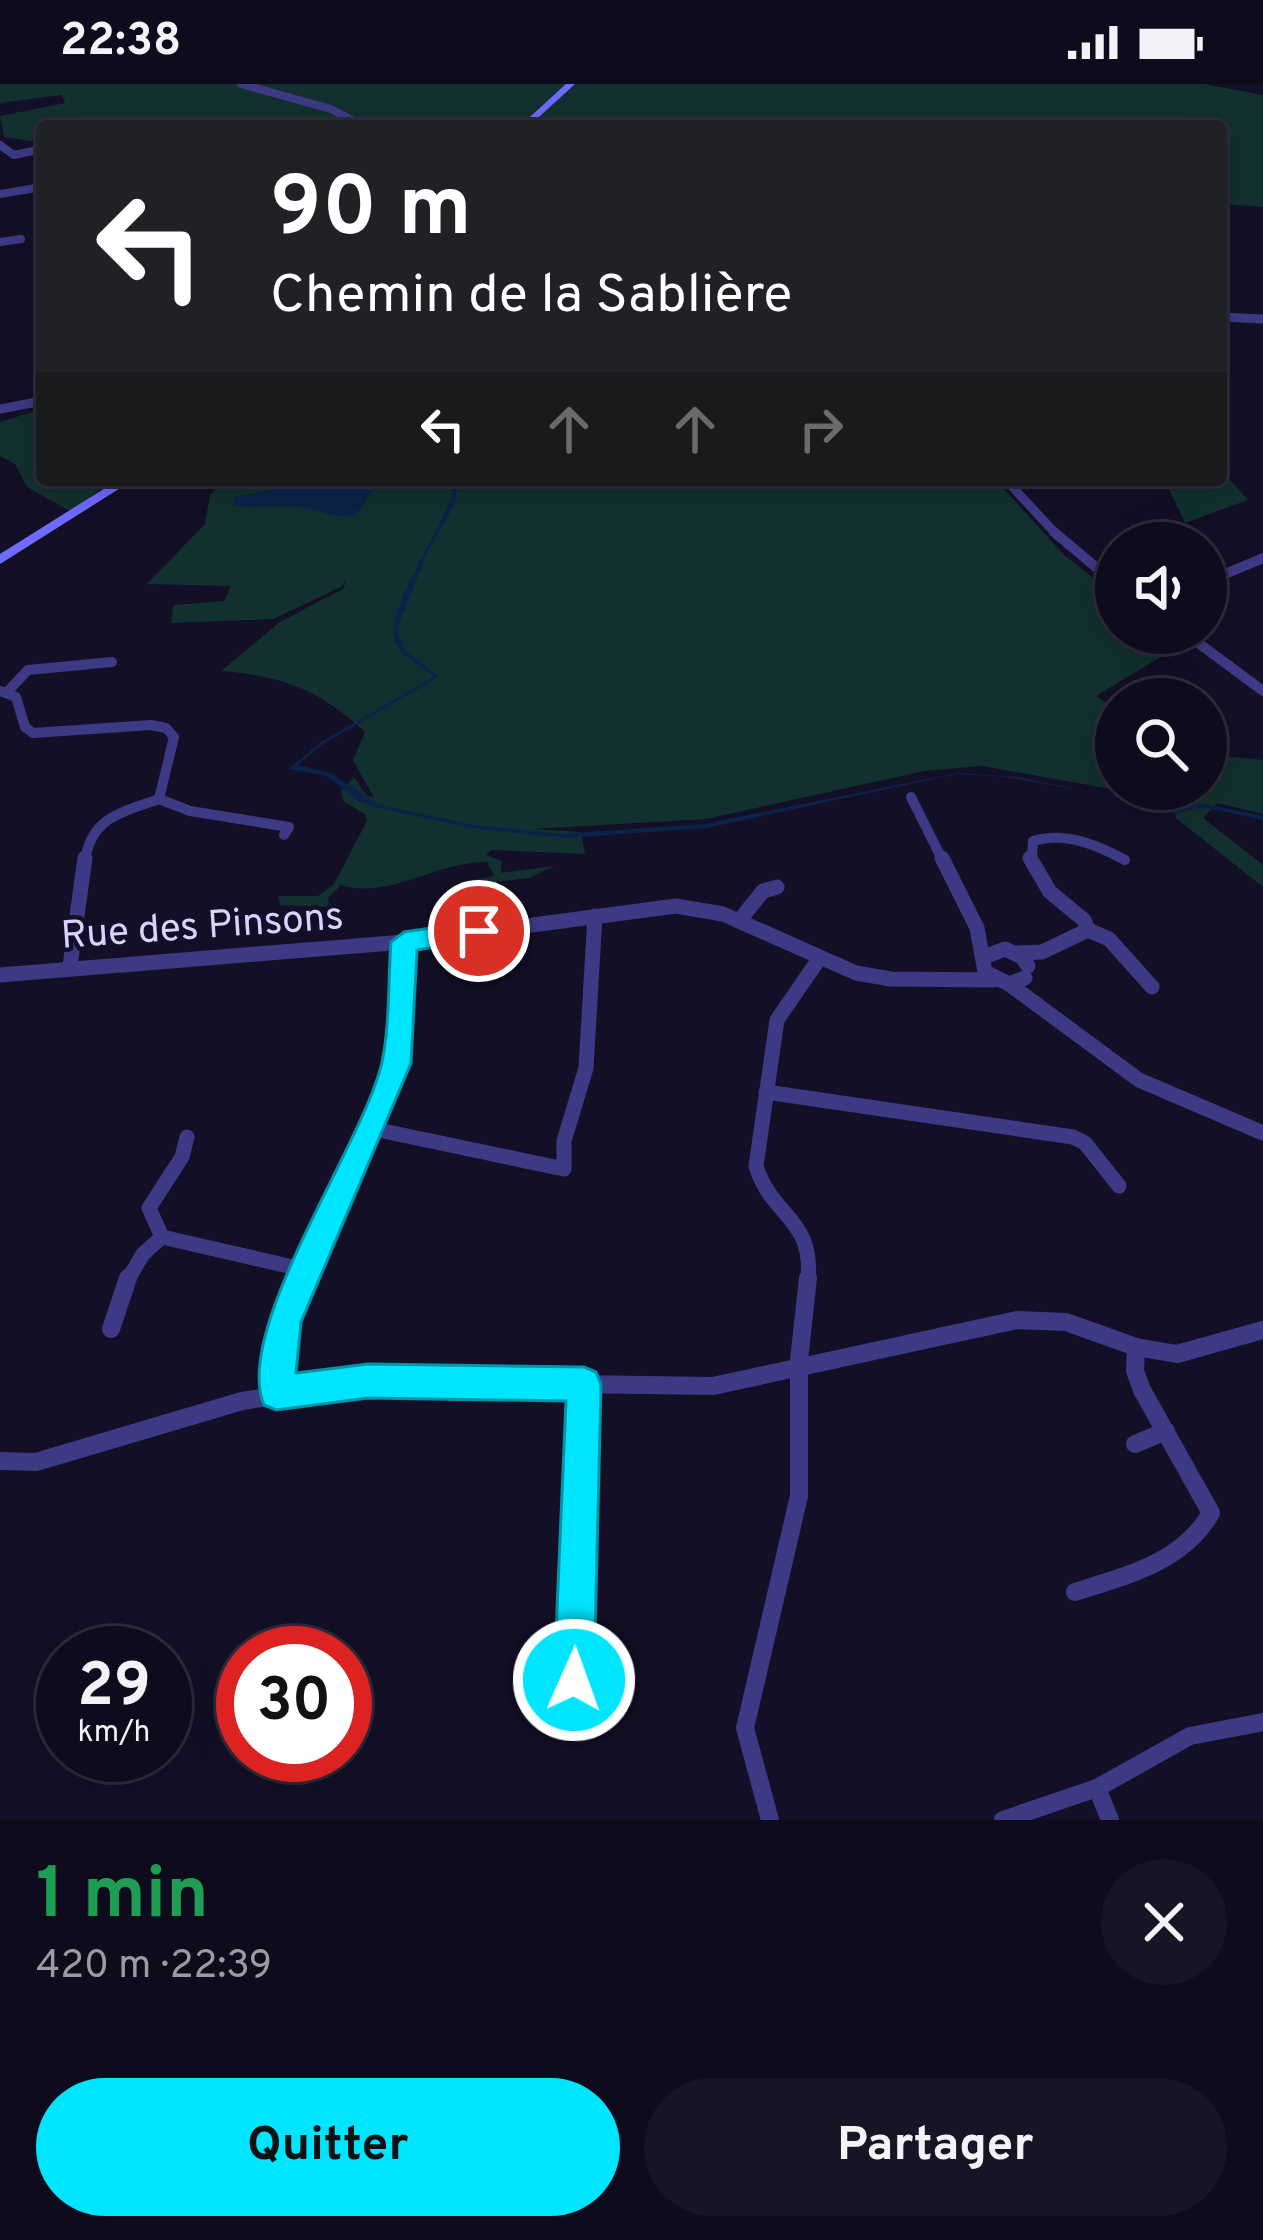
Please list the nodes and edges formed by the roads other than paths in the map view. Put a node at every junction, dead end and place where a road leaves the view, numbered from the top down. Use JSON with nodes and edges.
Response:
{"nodes":[{"id":1,"x":241,"y":84,"type":"edge"},
{"id":2,"x":572,"y":84,"type":"edge"},
{"id":3,"x":352,"y":120,"type":"edge"},
{"id":4,"x":531,"y":120,"type":"edge"},
{"id":5,"x":0,"y":146,"type":"edge"},
{"id":6,"x":36,"y":150,"type":"edge"},
{"id":7,"x":14,"y":155,"type":"junction"},
{"id":8,"x":4,"y":165,"type":"dead end"},
{"id":9,"x":36,"y":190,"type":"edge"},
{"id":10,"x":0,"y":194,"type":"edge"},
{"id":11,"x":21,"y":239,"type":"dead end"},
{"id":12,"x":0,"y":242,"type":"edge"},
{"id":13,"x":1227,"y":317,"type":"edge"},
{"id":14,"x":1263,"y":319,"type":"edge"},
{"id":15,"x":36,"y":402,"type":"edge"},
{"id":16,"x":0,"y":409,"type":"edge"},
{"id":17,"x":117,"y":486,"type":"edge"},
{"id":18,"x":1011,"y":486,"type":"edge"},
{"id":19,"x":1263,"y":558,"type":"edge"},
{"id":20,"x":0,"y":560,"type":"edge"},
{"id":21,"x":1095,"y":568,"type":"edge"},
{"id":22,"x":1227,"y":573,"type":"edge"},
{"id":23,"x":1213,"y":654,"type":"edge"},
{"id":24,"x":112,"y":662,"type":"dead end"},
{"id":25,"x":1263,"y":691,"type":"edge"},
{"id":26,"x":3,"y":692,"type":"edge"},
{"id":27,"x":911,"y":797,"type":"dead end"},
{"id":28,"x":159,"y":799,"type":"junction"},
{"id":29,"x":284,"y":835,"type":"dead end"},
{"id":30,"x":1125,"y":860,"type":"dead end"},
{"id":31,"x":777,"y":887,"type":"dead end"},
{"id":32,"x":596,"y":916,"type":"junction"},
{"id":33,"x":740,"y":921,"type":"junction"},
{"id":34,"x":1088,"y":930,"type":"junction"},
{"id":35,"x":404,"y":942,"type":"junction"},
{"id":36,"x":818,"y":958,"type":"junction"},
{"id":37,"x":988,"y":958,"type":"junction"},
{"id":38,"x":1024,"y":966,"type":"junction"},
{"id":39,"x":70,"y":967,"type":"junction"},
{"id":40,"x":0,"y":975,"type":"edge"},
{"id":41,"x":968,"y":980,"type":"junction"},
{"id":42,"x":1001,"y":982,"type":"junction"},
{"id":43,"x":1152,"y":987,"type":"dead end"},
{"id":44,"x":1037,"y":1004,"type":"junction"},
{"id":45,"x":766,"y":1092,"type":"junction"},
{"id":46,"x":369,"y":1128,"type":"junction"},
{"id":47,"x":1263,"y":1133,"type":"edge"},
{"id":48,"x":187,"y":1137,"type":"dead end"},
{"id":49,"x":1119,"y":1186,"type":"dead end"},
{"id":50,"x":162,"y":1237,"type":"junction"},
{"id":51,"x":306,"y":1270,"type":"junction"},
{"id":52,"x":111,"y":1329,"type":"dead end"},
{"id":53,"x":1263,"y":1330,"type":"edge"},
{"id":54,"x":1136,"y":1347,"type":"junction"},
{"id":55,"x":799,"y":1370,"type":"junction"},
{"id":56,"x":584,"y":1384,"type":"junction"},
{"id":57,"x":276,"y":1393,"type":"junction"},
{"id":58,"x":1166,"y":1431,"type":"junction"},
{"id":59,"x":1135,"y":1444,"type":"dead end"},
{"id":60,"x":1,"y":1464,"type":"edge"},
{"id":61,"x":1075,"y":1592,"type":"dead end"},
{"id":62,"x":574,"y":1680,"type":"dead end"},
{"id":63,"x":1263,"y":1722,"type":"edge"},
{"id":64,"x":1096,"y":1788,"type":"junction"},
{"id":65,"x":770,"y":1820,"type":"edge"},
{"id":66,"x":1003,"y":1820,"type":"edge"},
{"id":67,"x":1110,"y":1820,"type":"edge"}],
"edges":[{"from":1,"to":3,"type":"street"},
{"from":2,"to":4,"type":"street"},
{"from":5,"to":7,"type":"street"},
{"from":6,"to":7,"type":"street"},
{"from":7,"to":8,"type":"street"},
{"from":9,"to":10,"type":"street"},
{"from":11,"to":12,"type":"street"},
{"from":13,"to":14,"type":"street"},
{"from":15,"to":16,"type":"street"},
{"from":17,"to":20,"type":"street"},
{"from":18,"to":21,"type":"street"},
{"from":19,"to":22,"type":"street"},
{"from":23,"to":25,"type":"street"},
{"from":24,"to":26,"type":"street"},
{"from":26,"to":28,"type":"street"},
{"from":27,"to":37,"type":"street"},
{"from":28,"to":29,"type":"street"},
{"from":28,"to":39,"type":"street"},
{"from":30,"to":34,"type":"street"},
{"from":31,"to":33,"type":"street"},
{"from":32,"to":33,"type":"street","name":"Rue des Pinsons"},
{"from":32,"to":35,"type":"street","name":"Rue des Pinsons"},
{"from":32,"to":46,"type":"street"},
{"from":33,"to":36,"type":"street","name":"Rue des Pinsons"},
{"from":34,"to":38,"type":"street"},
{"from":34,"to":43,"type":"street"},
{"from":35,"to":39,"type":"street","name":"Rue des Pinsons"},
{"from":35,"to":46,"type":"street"},
{"from":36,"to":41,"type":"street","name":"Rue des Pinsons"},
{"from":36,"to":45,"type":"street"},
{"from":37,"to":38,"type":"street"},
{"from":37,"to":41,"type":"street"},
{"from":37,"to":42,"type":"street"},
{"from":38,"to":42,"type":"street"},
{"from":38,"to":44,"type":"street"},
{"from":39,"to":40,"type":"street","name":"Rue des Pinsons"},
{"from":41,"to":42,"type":"street","name":"Rue des Pinsons"},
{"from":42,"to":44,"type":"street"},
{"from":44,"to":47,"type":"street"},
{"from":45,"to":49,"type":"street"},
{"from":45,"to":55,"type":"street"},
{"from":46,"to":51,"type":"street"},
{"from":48,"to":50,"type":"street"},
{"from":50,"to":51,"type":"street"},
{"from":50,"to":52,"type":"street"},
{"from":51,"to":57,"type":"street"},
{"from":53,"to":54,"type":"street"},
{"from":54,"to":55,"type":"street"},
{"from":54,"to":58,"type":"street"},
{"from":55,"to":56,"type":"street"},
{"from":55,"to":65,"type":"street"},
{"from":56,"to":57,"type":"street"},
{"from":56,"to":62,"type":"street"},
{"from":57,"to":60,"type":"street"},
{"from":58,"to":59,"type":"street"},
{"from":58,"to":61,"type":"street"},
{"from":63,"to":64,"type":"street"},
{"from":64,"to":66,"type":"street"},
{"from":64,"to":67,"type":"street"}]}
